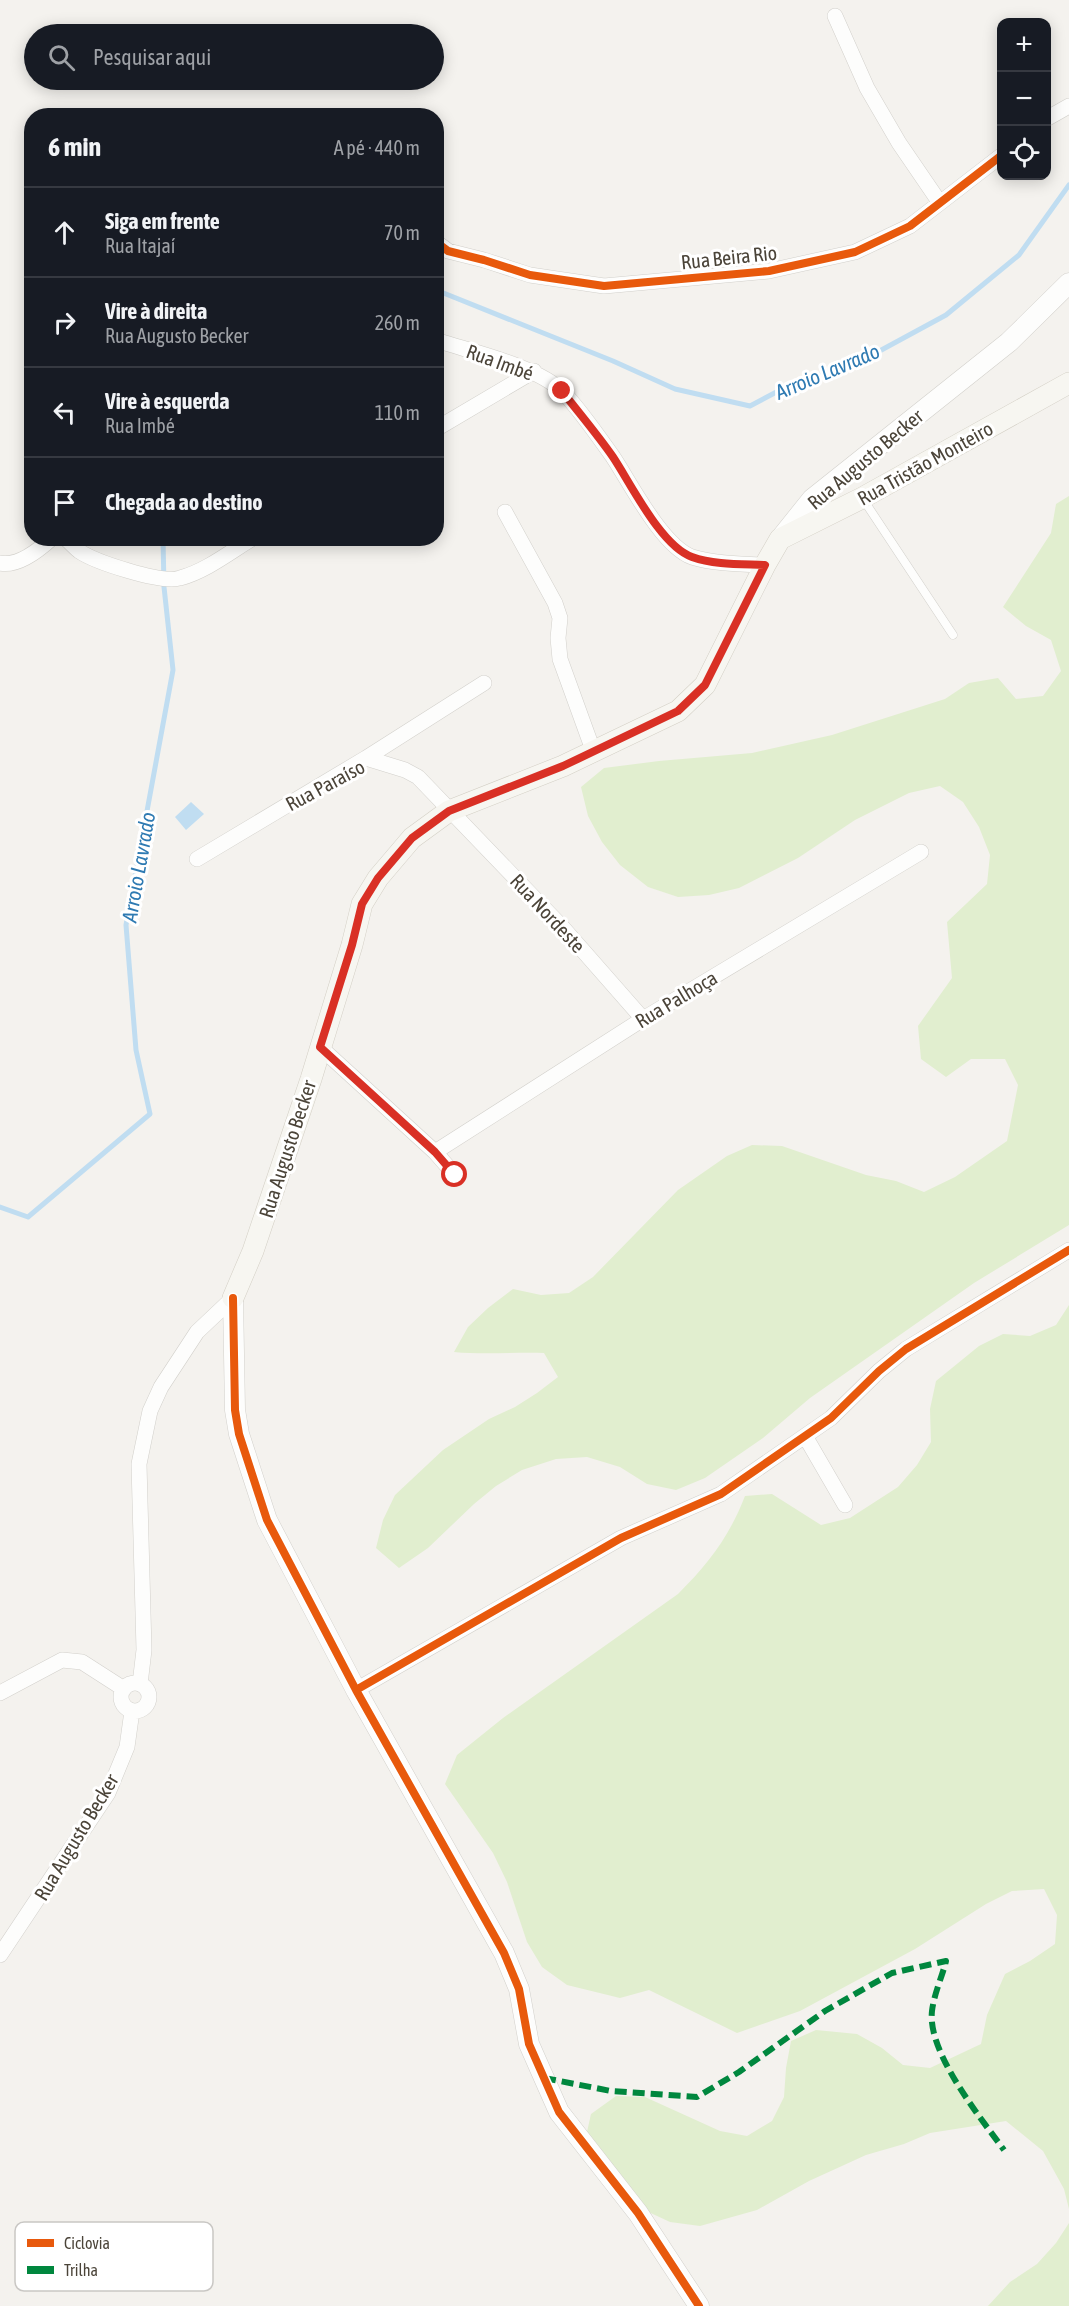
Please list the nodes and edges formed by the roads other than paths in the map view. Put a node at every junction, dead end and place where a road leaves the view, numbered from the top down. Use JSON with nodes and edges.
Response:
{"nodes":[{"id":1,"x":835,"y":15,"type":"dead end"},
{"id":2,"x":1069,"y":106,"type":"edge"},
{"id":3,"x":1051,"y":117,"type":"edge"},
{"id":4,"x":997,"y":158,"type":"edge"},
{"id":5,"x":940,"y":203,"type":"junction"},
{"id":6,"x":444,"y":248,"type":"edge"},
{"id":7,"x":1069,"y":284,"type":"edge"},
{"id":8,"x":444,"y":343,"type":"edge"},
{"id":9,"x":534,"y":371,"type":"junction"},
{"id":10,"x":1069,"y":383,"type":"edge"},
{"id":11,"x":444,"y":424,"type":"edge"},
{"id":12,"x":862,"y":498,"type":"junction"},
{"id":13,"x":505,"y":512,"type":"dead end"},
{"id":14,"x":780,"y":539,"type":"junction"},
{"id":15,"x":41,"y":546,"type":"edge"},
{"id":16,"x":74,"y":546,"type":"edge"},
{"id":17,"x":240,"y":546,"type":"edge"},
{"id":18,"x":0,"y":563,"type":"edge"},
{"id":19,"x":765,"y":565,"type":"junction"},
{"id":20,"x":953,"y":635,"type":"dead end"},
{"id":21,"x":484,"y":683,"type":"dead end"},
{"id":22,"x":593,"y":750,"type":"junction"},
{"id":23,"x":366,"y":758,"type":"junction"},
{"id":24,"x":449,"y":811,"type":"junction"},
{"id":25,"x":921,"y":852,"type":"dead end"},
{"id":26,"x":197,"y":859,"type":"dead end"},
{"id":27,"x":643,"y":1019,"type":"junction"},
{"id":28,"x":320,"y":1047,"type":"junction"},
{"id":29,"x":435,"y":1152,"type":"junction"},
{"id":30,"x":455,"y":1175,"type":"dead end"},
{"id":31,"x":1069,"y":1250,"type":"edge"},
{"id":32,"x":233,"y":1298,"type":"junction"},
{"id":33,"x":805,"y":1436,"type":"junction"},
{"id":34,"x":844,"y":1505,"type":"dead end"},
{"id":35,"x":140,"y":1684,"type":"junction"},
{"id":36,"x":124,"y":1689,"type":"junction"},
{"id":37,"x":356,"y":1690,"type":"junction"},
{"id":38,"x":0,"y":1693,"type":"edge"},
{"id":39,"x":132,"y":1711,"type":"junction"},
{"id":40,"x":0,"y":1955,"type":"edge"},
{"id":41,"x":699,"y":2306,"type":"edge"}],
"edges":[{"from":1,"to":5,"type":"street"},
{"from":2,"to":3,"type":"street"},
{"from":4,"to":5,"type":"street","name":"Rua Beira Rio"},
{"from":5,"to":6,"type":"street","name":"Rua Beira Rio"},
{"from":7,"to":14,"type":"street","name":"Rua Augusto Becker"},
{"from":8,"to":9,"type":"street","name":"Rua Imbé"},
{"from":9,"to":11,"type":"street"},
{"from":9,"to":19,"type":"street","name":"Rua Imbé"},
{"from":10,"to":12,"type":"main road","name":"Rua Tristão Monteiro"},
{"from":12,"to":14,"type":"main road","name":"Rua Tristão Monteiro"},
{"from":12,"to":20,"type":"lane"},
{"from":13,"to":22,"type":"street"},
{"from":14,"to":19,"type":"main road","name":"Rua Augusto Becker"},
{"from":15,"to":18,"type":"street"},
{"from":16,"to":17,"type":"street"},
{"from":19,"to":22,"type":"main road","name":"Rua Augusto Becker"},
{"from":21,"to":23,"type":"street"},
{"from":22,"to":24,"type":"main road","name":"Rua Augusto Becker"},
{"from":23,"to":24,"type":"street","name":"Rua Paraíso"},
{"from":23,"to":26,"type":"street","name":"Rua Paraíso"},
{"from":24,"to":27,"type":"street","name":"Rua Nordeste"},
{"from":24,"to":28,"type":"main road","name":"Rua Augusto Becker"},
{"from":25,"to":27,"type":"street","name":"Rua Palhoça"},
{"from":27,"to":29,"type":"street","name":"Rua Palhoça"},
{"from":28,"to":29,"type":"street"},
{"from":28,"to":32,"type":"main road","name":"Rua Augusto Becker"},
{"from":29,"to":30,"type":"street"},
{"from":31,"to":33,"type":"street"},
{"from":32,"to":35,"type":"street","name":"Rua Augusto Becker"},
{"from":32,"to":37,"type":"street"},
{"from":33,"to":34,"type":"street"},
{"from":33,"to":37,"type":"street"},
{"from":35,"to":36,"type":"street"},
{"from":35,"to":39,"type":"street"},
{"from":36,"to":38,"type":"street"},
{"from":36,"to":39,"type":"street"},
{"from":37,"to":41,"type":"street"},
{"from":39,"to":40,"type":"street","name":"Rua Augusto Becker"}]}
